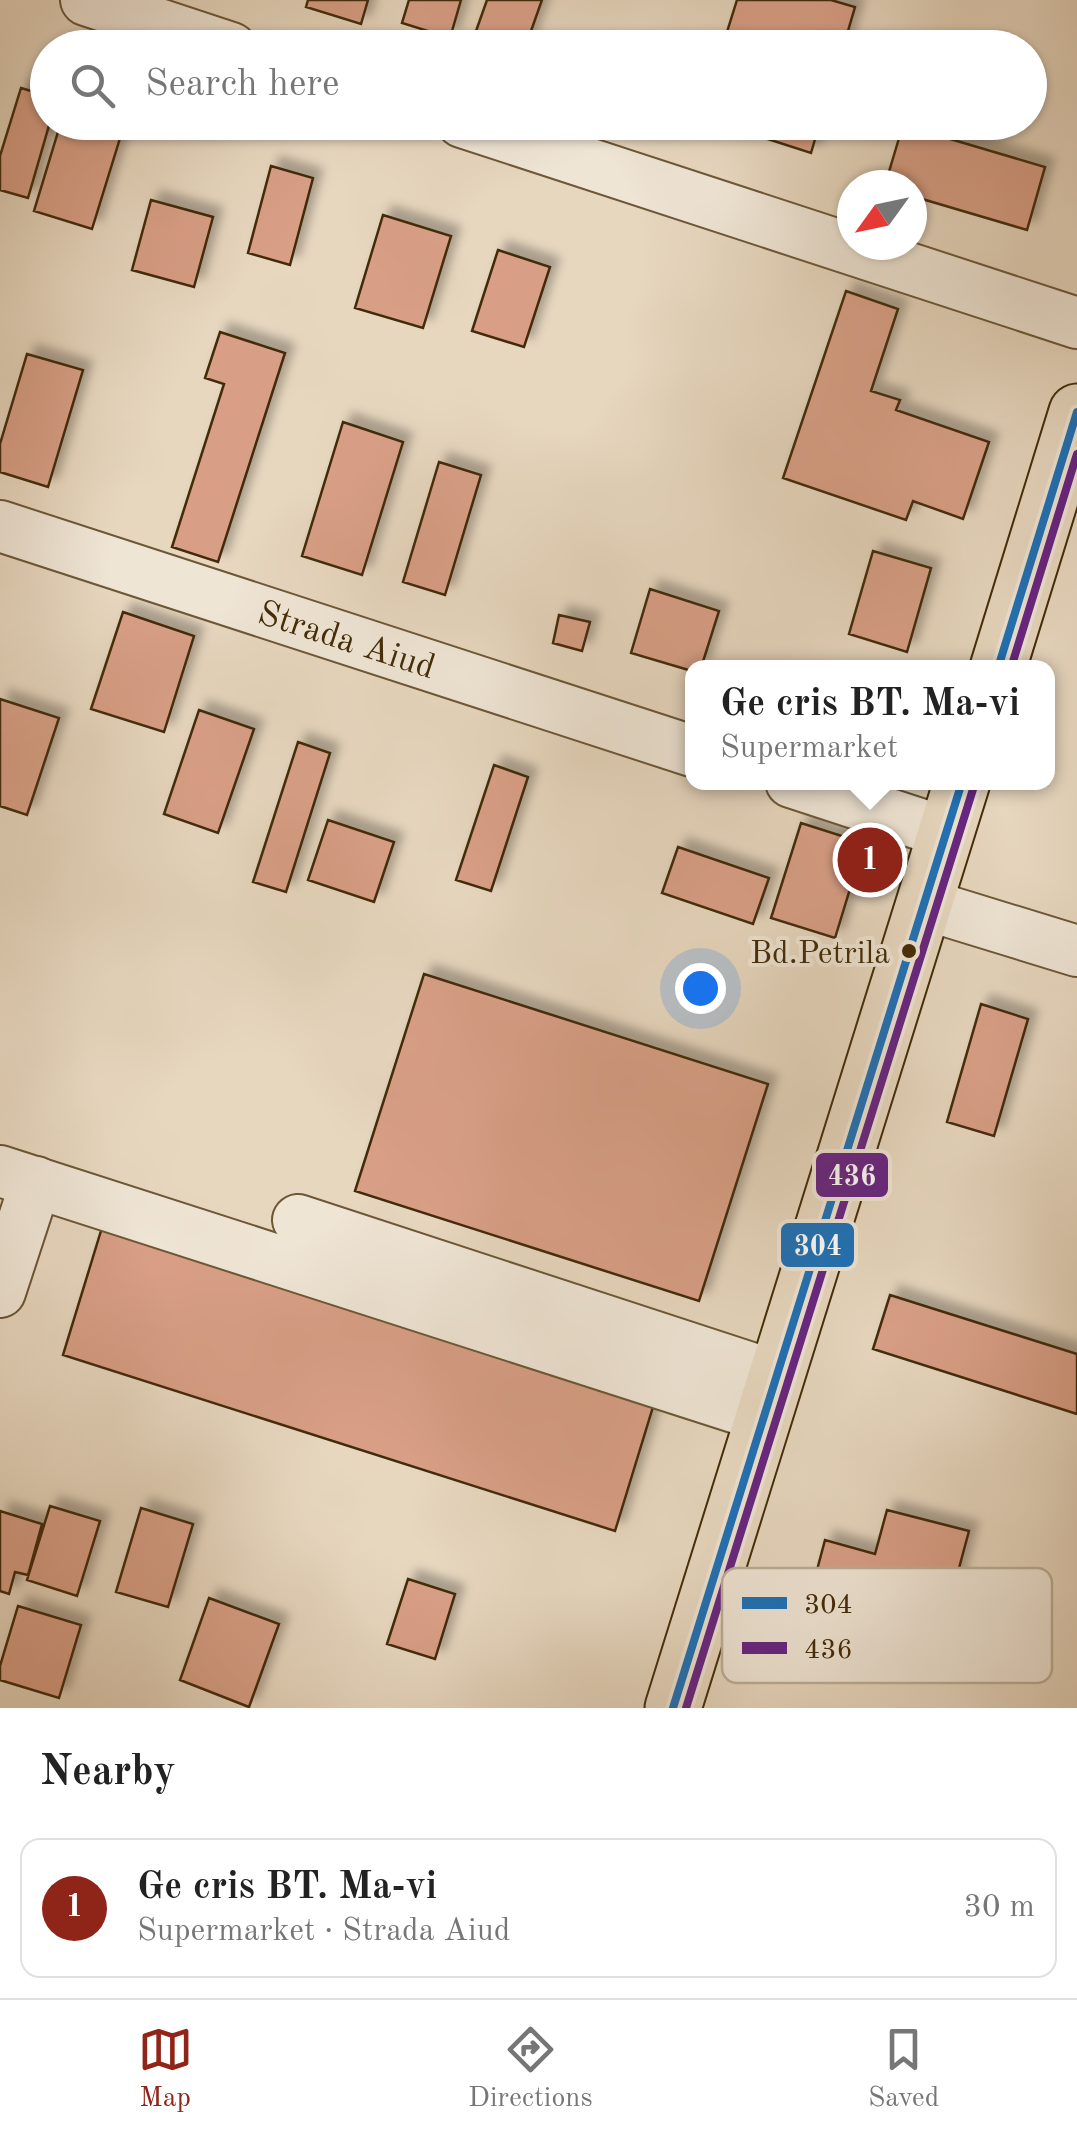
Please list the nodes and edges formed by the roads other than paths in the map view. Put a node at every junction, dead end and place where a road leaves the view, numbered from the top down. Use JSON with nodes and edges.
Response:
{"nodes":[{"id":1,"x":86,"y":0,"type":"edge"},
{"id":2,"x":177,"y":30,"type":"edge"},
{"id":3,"x":517,"y":140,"type":"edge"},
{"id":4,"x":1077,"y":323,"type":"edge"},
{"id":5,"x":1077,"y":412,"type":"edge"},
{"id":6,"x":0,"y":526,"type":"edge"},
{"id":7,"x":1000,"y":660,"type":"edge"},
{"id":8,"x":685,"y":748,"type":"edge"},
{"id":9,"x":841,"y":790,"type":"edge"},
{"id":10,"x":954,"y":808,"type":"edge"},
{"id":11,"x":924,"y":904,"type":"junction"},
{"id":12,"x":1077,"y":951,"type":"edge"},
{"id":13,"x":18,"y":1176,"type":"edge"},
{"id":14,"x":298,"y":1220,"type":"dead end"},
{"id":15,"x":0,"y":1292,"type":"edge"},
{"id":16,"x":772,"y":1397,"type":"junction"},
{"id":17,"x":673,"y":1708,"type":"edge"}],
"edges":[{"from":1,"to":2,"type":"street"},
{"from":3,"to":4,"type":"street"},
{"from":5,"to":7,"type":"main road"},
{"from":6,"to":8,"type":"street","name":"Strada Aiud"},
{"from":9,"to":10,"type":"street"},
{"from":10,"to":11,"type":"main road"},
{"from":11,"to":12,"type":"street"},
{"from":11,"to":16,"type":"main road"},
{"from":13,"to":15,"type":"street"},
{"from":13,"to":16,"type":"street"},
{"from":14,"to":16,"type":"street"},
{"from":16,"to":17,"type":"main road"}]}
